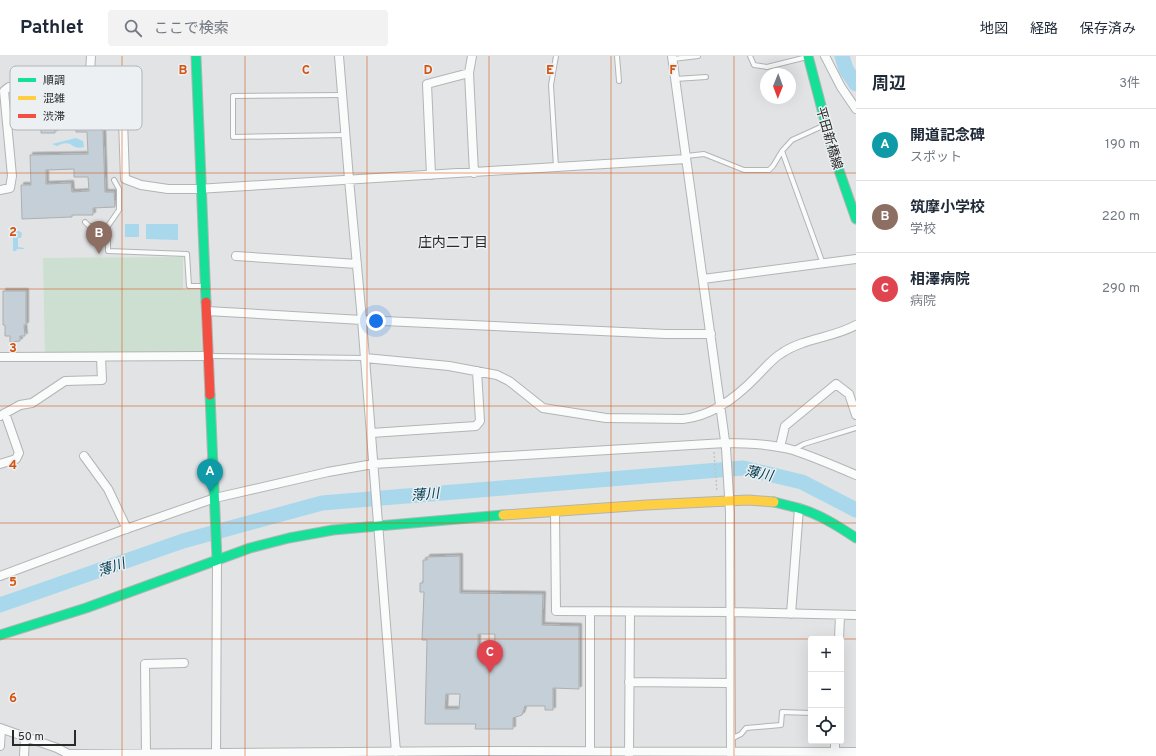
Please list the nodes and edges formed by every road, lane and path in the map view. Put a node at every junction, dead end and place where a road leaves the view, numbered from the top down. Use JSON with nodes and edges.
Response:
{"nodes":[{"id":1,"x":91,"y":56,"type":"edge"},
{"id":2,"x":196,"y":56,"type":"edge"},
{"id":3,"x":339,"y":56,"type":"edge"},
{"id":4,"x":472,"y":56,"type":"edge"},
{"id":5,"x":556,"y":56,"type":"edge"},
{"id":6,"x":617,"y":56,"type":"edge"},
{"id":7,"x":698,"y":56,"type":"edge"},
{"id":8,"x":750,"y":56,"type":"edge"},
{"id":9,"x":824,"y":56,"type":"edge"},
{"id":10,"x":673,"y":58,"type":"edge"},
{"id":11,"x":809,"y":58,"type":"edge"},
{"id":12,"x":90,"y":66,"type":"edge"},
{"id":13,"x":469,"y":73,"type":"junction"},
{"id":14,"x":706,"y":77,"type":"dead end"},
{"id":15,"x":675,"y":79,"type":"junction"},
{"id":16,"x":619,"y":81,"type":"dead end"},
{"id":17,"x":10,"y":87,"type":"edge"},
{"id":18,"x":342,"y":95,"type":"junction"},
{"id":19,"x":856,"y":110,"type":"edge"},
{"id":20,"x":825,"y":125,"type":"junction"},
{"id":21,"x":123,"y":130,"type":"edge"},
{"id":22,"x":345,"y":135,"type":"junction"},
{"id":23,"x":782,"y":151,"type":"junction"},
{"id":24,"x":686,"y":158,"type":"junction"},
{"id":25,"x":556,"y":167,"type":"junction"},
{"id":26,"x":474,"y":172,"type":"junction"},
{"id":27,"x":431,"y":175,"type":"junction"},
{"id":28,"x":349,"y":179,"type":"junction"},
{"id":29,"x":114,"y":180,"type":"dead end"},
{"id":30,"x":201,"y":188,"type":"junction"},
{"id":31,"x":0,"y":190,"type":"edge"},
{"id":32,"x":856,"y":219,"type":"edge"},
{"id":33,"x":85,"y":222,"type":"dead end"},
{"id":34,"x":108,"y":226,"type":"junction"},
{"id":35,"x":236,"y":256,"type":"dead end"},
{"id":36,"x":856,"y":259,"type":"edge"},
{"id":37,"x":357,"y":264,"type":"junction"},
{"id":38,"x":823,"y":264,"type":"junction"},
{"id":39,"x":703,"y":279,"type":"junction"},
{"id":40,"x":206,"y":286,"type":"junction"},
{"id":41,"x":207,"y":311,"type":"junction"},
{"id":42,"x":362,"y":320,"type":"junction"},
{"id":43,"x":856,"y":325,"type":"edge"},
{"id":44,"x":710,"y":334,"type":"junction"},
{"id":45,"x":209,"y":356,"type":"junction"},
{"id":46,"x":0,"y":357,"type":"edge"},
{"id":47,"x":101,"y":357,"type":"junction"},
{"id":48,"x":365,"y":358,"type":"junction"},
{"id":49,"x":477,"y":371,"type":"junction"},
{"id":50,"x":721,"y":406,"type":"junction"},
{"id":51,"x":3,"y":415,"type":"edge"},
{"id":52,"x":856,"y":415,"type":"edge"},
{"id":53,"x":856,"y":428,"type":"edge"},
{"id":54,"x":371,"y":433,"type":"junction"},
{"id":55,"x":725,"y":445,"type":"junction"},
{"id":56,"x":780,"y":447,"type":"junction"},
{"id":57,"x":713,"y":448,"type":"dead end"},
{"id":58,"x":792,"y":450,"type":"junction"},
{"id":59,"x":84,"y":456,"type":"dead end"},
{"id":60,"x":0,"y":464,"type":"edge"},
{"id":61,"x":373,"y":467,"type":"junction"},
{"id":62,"x":856,"y":475,"type":"edge"},
{"id":63,"x":717,"y":494,"type":"dead end"},
{"id":64,"x":730,"y":496,"type":"junction"},
{"id":65,"x":215,"y":500,"type":"junction"},
{"id":66,"x":799,"y":508,"type":"junction"},
{"id":67,"x":555,"y":512,"type":"junction"},
{"id":68,"x":378,"y":523,"type":"junction"},
{"id":69,"x":128,"y":528,"type":"junction"},
{"id":70,"x":856,"y":538,"type":"edge"},
{"id":71,"x":217,"y":556,"type":"junction"},
{"id":72,"x":0,"y":576,"type":"edge"},
{"id":73,"x":590,"y":612,"type":"junction"},
{"id":74,"x":630,"y":612,"type":"junction"},
{"id":75,"x":731,"y":612,"type":"junction"},
{"id":76,"x":791,"y":614,"type":"junction"},
{"id":77,"x":840,"y":615,"type":"junction"},
{"id":78,"x":856,"y":616,"type":"edge"},
{"id":79,"x":0,"y":635,"type":"edge"},
{"id":80,"x":839,"y":636,"type":"edge"},
{"id":81,"x":184,"y":663,"type":"dead end"},
{"id":82,"x":630,"y":682,"type":"junction"},
{"id":83,"x":730,"y":683,"type":"junction"},
{"id":84,"x":808,"y":713,"type":"edge"},
{"id":85,"x":1,"y":729,"type":"edge"},
{"id":86,"x":25,"y":737,"type":"junction"},
{"id":87,"x":730,"y":739,"type":"junction"},
{"id":88,"x":0,"y":746,"type":"edge"},
{"id":89,"x":590,"y":751,"type":"junction"},
{"id":90,"x":396,"y":752,"type":"junction"},
{"id":91,"x":856,"y":752,"type":"edge"},
{"id":92,"x":146,"y":753,"type":"junction"},
{"id":93,"x":67,"y":754,"type":"edge"},
{"id":94,"x":216,"y":754,"type":"edge"},
{"id":95,"x":360,"y":754,"type":"edge"},
{"id":96,"x":477,"y":754,"type":"edge"},
{"id":97,"x":555,"y":754,"type":"edge"},
{"id":98,"x":629,"y":754,"type":"edge"},
{"id":99,"x":730,"y":754,"type":"edge"},
{"id":100,"x":791,"y":754,"type":"edge"},
{"id":101,"x":835,"y":754,"type":"edge"},
{"id":102,"x":24,"y":756,"type":"edge"}],
"edges":[{"from":1,"to":12,"type":"street"},
{"from":2,"to":30,"type":"street"},
{"from":3,"to":18,"type":"street"},
{"from":4,"to":13,"type":"street"},
{"from":5,"to":25,"type":"lane"},
{"from":6,"to":16,"type":"lane"},
{"from":7,"to":10,"type":"lane"},
{"from":8,"to":11,"type":"lane"},
{"from":9,"to":11,"type":"street"},
{"from":9,"to":19,"type":"street"},
{"from":10,"to":15,"type":"street"},
{"from":11,"to":20,"type":"street","name":"平田新橋線"},
{"from":13,"to":26,"type":"street"},
{"from":13,"to":27,"type":"street"},
{"from":14,"to":15,"type":"lane"},
{"from":15,"to":24,"type":"street"},
{"from":17,"to":31,"type":"street"},
{"from":18,"to":22,"type":"street"},
{"from":18,"to":22,"type":"lane"},
{"from":20,"to":23,"type":"lane"},
{"from":20,"to":32,"type":"street","name":"平田新橋線"},
{"from":21,"to":30,"type":"street"},
{"from":22,"to":28,"type":"street"},
{"from":23,"to":24,"type":"lane"},
{"from":23,"to":38,"type":"lane"},
{"from":24,"to":25,"type":"street"},
{"from":24,"to":39,"type":"street"},
{"from":25,"to":26,"type":"street"},
{"from":26,"to":27,"type":"street"},
{"from":27,"to":28,"type":"street"},
{"from":28,"to":30,"type":"street"},
{"from":28,"to":37,"type":"street"},
{"from":29,"to":34,"type":"lane"},
{"from":30,"to":40,"type":"street"},
{"from":33,"to":34,"type":"lane"},
{"from":34,"to":40,"type":"lane"},
{"from":35,"to":37,"type":"street"},
{"from":36,"to":38,"type":"street"},
{"from":37,"to":42,"type":"street"},
{"from":38,"to":39,"type":"street"},
{"from":39,"to":44,"type":"street"},
{"from":40,"to":41,"type":"street"},
{"from":41,"to":42,"type":"street"},
{"from":41,"to":45,"type":"street"},
{"from":42,"to":44,"type":"street"},
{"from":42,"to":48,"type":"street"},
{"from":43,"to":50,"type":"street"},
{"from":44,"to":50,"type":"street"},
{"from":45,"to":47,"type":"street"},
{"from":45,"to":48,"type":"lane"},
{"from":45,"to":65,"type":"street"},
{"from":46,"to":47,"type":"street"},
{"from":47,"to":51,"type":"street"},
{"from":48,"to":49,"type":"street"},
{"from":48,"to":54,"type":"street"},
{"from":49,"to":50,"type":"street"},
{"from":49,"to":54,"type":"street"},
{"from":50,"to":55,"type":"street"},
{"from":51,"to":60,"type":"street"},
{"from":52,"to":56,"type":"street"},
{"from":53,"to":58,"type":"lane"},
{"from":54,"to":61,"type":"street"},
{"from":55,"to":56,"type":"street"},
{"from":55,"to":61,"type":"street"},
{"from":55,"to":64,"type":"street"},
{"from":56,"to":58,"type":"street"},
{"from":57,"to":63,"type":"path"},
{"from":58,"to":62,"type":"street"},
{"from":59,"to":69,"type":"street"},
{"from":61,"to":65,"type":"street"},
{"from":61,"to":68,"type":"street"},
{"from":64,"to":66,"type":"street"},
{"from":64,"to":67,"type":"street"},
{"from":64,"to":75,"type":"street"},
{"from":65,"to":69,"type":"street"},
{"from":65,"to":71,"type":"street"},
{"from":66,"to":70,"type":"street"},
{"from":66,"to":76,"type":"street"},
{"from":67,"to":68,"type":"street"},
{"from":67,"to":73,"type":"street"},
{"from":68,"to":71,"type":"street"},
{"from":68,"to":90,"type":"street"},
{"from":69,"to":72,"type":"street"},
{"from":71,"to":79,"type":"street"},
{"from":71,"to":94,"type":"street"},
{"from":73,"to":74,"type":"street"},
{"from":73,"to":89,"type":"street"},
{"from":74,"to":75,"type":"street"},
{"from":74,"to":82,"type":"street"},
{"from":75,"to":76,"type":"street"},
{"from":75,"to":83,"type":"street"},
{"from":76,"to":77,"type":"street"},
{"from":77,"to":78,"type":"street"},
{"from":77,"to":80,"type":"street"},
{"from":81,"to":92,"type":"street"},
{"from":82,"to":83,"type":"street"},
{"from":82,"to":98,"type":"street"},
{"from":83,"to":87,"type":"street"},
{"from":84,"to":87,"type":"lane"},
{"from":85,"to":86,"type":"street"},
{"from":85,"to":88,"type":"street"},
{"from":86,"to":93,"type":"street"},
{"from":86,"to":102,"type":"street"},
{"from":87,"to":99,"type":"street"},
{"from":89,"to":97,"type":"street"},
{"from":89,"to":98,"type":"street"},
{"from":90,"to":95,"type":"street"},
{"from":90,"to":96,"type":"street"},
{"from":91,"to":101,"type":"street"},
{"from":92,"to":93,"type":"street"},
{"from":92,"to":94,"type":"street"},
{"from":94,"to":95,"type":"street"},
{"from":96,"to":97,"type":"street"},
{"from":98,"to":99,"type":"street"},
{"from":99,"to":100,"type":"street"},
{"from":100,"to":101,"type":"street"}]}
